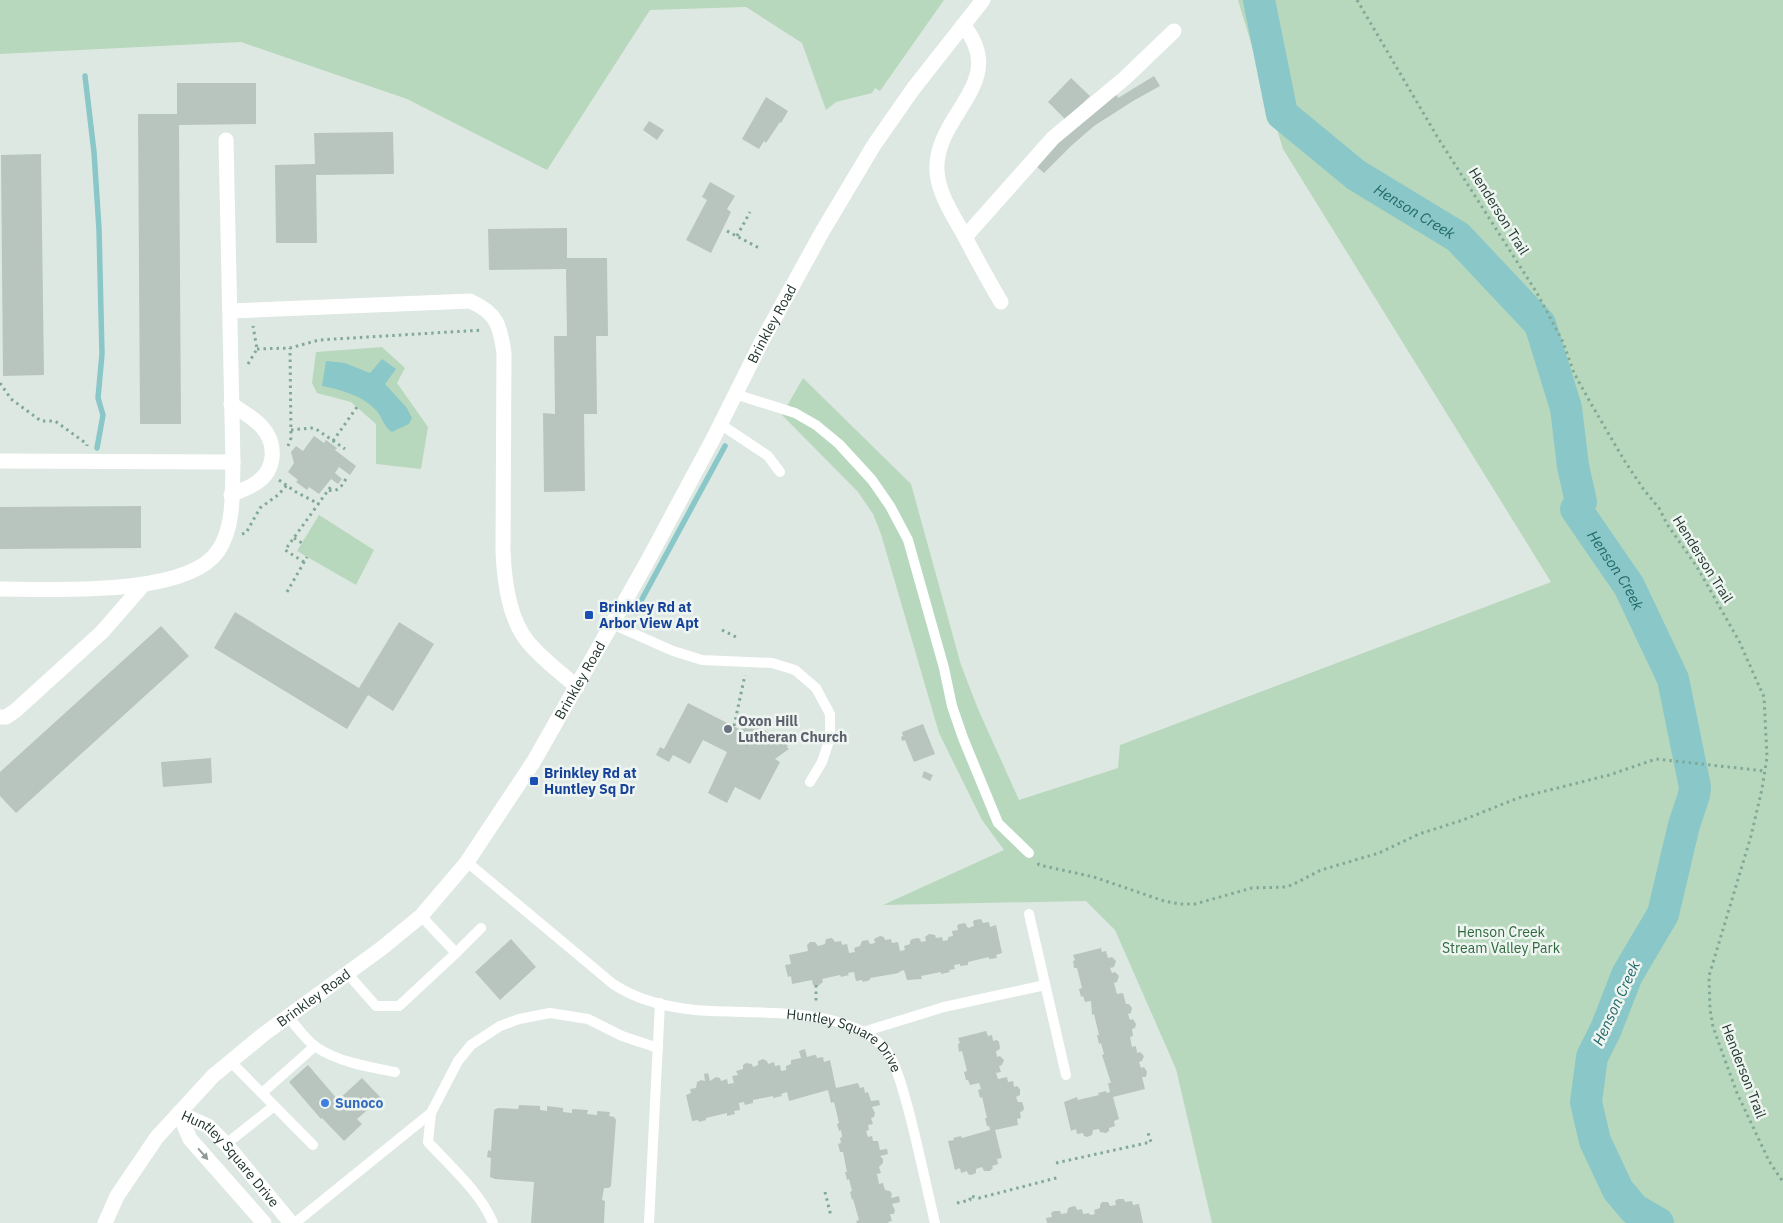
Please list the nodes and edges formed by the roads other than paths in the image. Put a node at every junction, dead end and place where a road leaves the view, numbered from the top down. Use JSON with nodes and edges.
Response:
{"nodes":[{"id":1,"x":983,"y":0,"type":"edge"},
{"id":2,"x":963,"y":25,"type":"junction"},
{"id":3,"x":1174,"y":31,"type":"dead end"},
{"id":4,"x":226,"y":140,"type":"dead end"},
{"id":5,"x":965,"y":237,"type":"junction"},
{"id":6,"x":1001,"y":302,"type":"dead end"},
{"id":7,"x":237,"y":311,"type":"junction"},
{"id":8,"x":735,"y":394,"type":"junction"},
{"id":9,"x":231,"y":404,"type":"junction"},
{"id":10,"x":720,"y":424,"type":"junction"},
{"id":11,"x":0,"y":461,"type":"edge"},
{"id":12,"x":233,"y":462,"type":"junction"},
{"id":13,"x":780,"y":472,"type":"dead end"},
{"id":14,"x":231,"y":495,"type":"junction"},
{"id":15,"x":143,"y":585,"type":"junction"},
{"id":16,"x":0,"y":589,"type":"edge"},
{"id":17,"x":612,"y":624,"type":"junction"},
{"id":18,"x":577,"y":687,"type":"junction"},
{"id":19,"x":0,"y":717,"type":"edge"},
{"id":20,"x":810,"y":782,"type":"dead end"},
{"id":21,"x":1029,"y":853,"type":"road end"},
{"id":22,"x":468,"y":862,"type":"junction"},
{"id":23,"x":1029,"y":914,"type":"dead end"},
{"id":24,"x":421,"y":916,"type":"junction"},
{"id":25,"x":481,"y":928,"type":"dead end"},
{"id":26,"x":456,"y":953,"type":"junction"},
{"id":27,"x":348,"y":973,"type":"junction"},
{"id":28,"x":1046,"y":985,"type":"junction"},
{"id":29,"x":660,"y":1003,"type":"junction"},
{"id":30,"x":289,"y":1018,"type":"junction"},
{"id":31,"x":863,"y":1032,"type":"junction"},
{"id":32,"x":314,"y":1046,"type":"junction"},
{"id":33,"x":658,"y":1048,"type":"junction"},
{"id":34,"x":231,"y":1062,"type":"junction"},
{"id":35,"x":395,"y":1072,"type":"dead end"},
{"id":36,"x":1066,"y":1075,"type":"dead end"},
{"id":37,"x":262,"y":1093,"type":"junction"},
{"id":38,"x":274,"y":1106,"type":"junction"},
{"id":39,"x":431,"y":1112,"type":"junction"},
{"id":40,"x":179,"y":1113,"type":"junction"},
{"id":41,"x":226,"y":1144,"type":"junction"},
{"id":42,"x":313,"y":1145,"type":"dead end"},
{"id":43,"x":105,"y":1223,"type":"edge"},
{"id":44,"x":264,"y":1223,"type":"edge"},
{"id":45,"x":293,"y":1223,"type":"edge"},
{"id":46,"x":493,"y":1223,"type":"edge"},
{"id":47,"x":649,"y":1223,"type":"edge"},
{"id":48,"x":935,"y":1223,"type":"edge"}],
"edges":[{"from":1,"to":2,"type":"street","name":"Brinkley Road"},
{"from":2,"to":5,"type":"street"},
{"from":2,"to":8,"type":"street","name":"Brinkley Road"},
{"from":3,"to":5,"type":"street"},
{"from":4,"to":7,"type":"street"},
{"from":5,"to":6,"type":"street"},
{"from":7,"to":9,"type":"street"},
{"from":7,"to":18,"type":"street"},
{"from":8,"to":10,"type":"street","name":"Brinkley Road"},
{"from":8,"to":21,"type":"lane"},
{"from":9,"to":12,"type":"street"},
{"from":9,"to":14,"type":"street"},
{"from":10,"to":13,"type":"lane"},
{"from":10,"to":17,"type":"street","name":"Brinkley Road"},
{"from":11,"to":12,"type":"street"},
{"from":12,"to":14,"type":"street"},
{"from":14,"to":15,"type":"street"},
{"from":15,"to":16,"type":"street"},
{"from":15,"to":19,"type":"street"},
{"from":17,"to":18,"type":"street","name":"Brinkley Road"},
{"from":17,"to":20,"type":"lane"},
{"from":18,"to":22,"type":"street","name":"Brinkley Road"},
{"from":22,"to":24,"type":"street","name":"Brinkley Road"},
{"from":22,"to":29,"type":"lane","name":"Huntley Square Drive"},
{"from":23,"to":28,"type":"lane"},
{"from":24,"to":26,"type":"lane"},
{"from":24,"to":27,"type":"street","name":"Brinkley Road"},
{"from":25,"to":26,"type":"lane"},
{"from":26,"to":27,"type":"lane"},
{"from":27,"to":30,"type":"street","name":"Brinkley Road"},
{"from":28,"to":31,"type":"lane"},
{"from":28,"to":36,"type":"lane"},
{"from":29,"to":31,"type":"lane","name":"Huntley Square Drive"},
{"from":29,"to":33,"type":"lane"},
{"from":30,"to":32,"type":"lane"},
{"from":30,"to":34,"type":"street","name":"Brinkley Road"},
{"from":31,"to":48,"type":"lane","name":"Huntley Square Drive"},
{"from":32,"to":35,"type":"lane"},
{"from":32,"to":37,"type":"lane"},
{"from":33,"to":39,"type":"lane"},
{"from":33,"to":47,"type":"lane"},
{"from":34,"to":37,"type":"lane"},
{"from":34,"to":40,"type":"street","name":"Brinkley Road"},
{"from":37,"to":38,"type":"lane"},
{"from":38,"to":41,"type":"lane"},
{"from":38,"to":42,"type":"lane"},
{"from":39,"to":45,"type":"lane"},
{"from":39,"to":46,"type":"lane"},
{"from":40,"to":41,"type":"street","name":"Huntley Square Drive"},
{"from":40,"to":43,"type":"street","name":"Brinkley Road"},
{"from":40,"to":44,"type":"street","name":"Huntley Square Drive","one_way":true},
{"from":41,"to":45,"type":"street","name":"Huntley Square Drive"}]}
